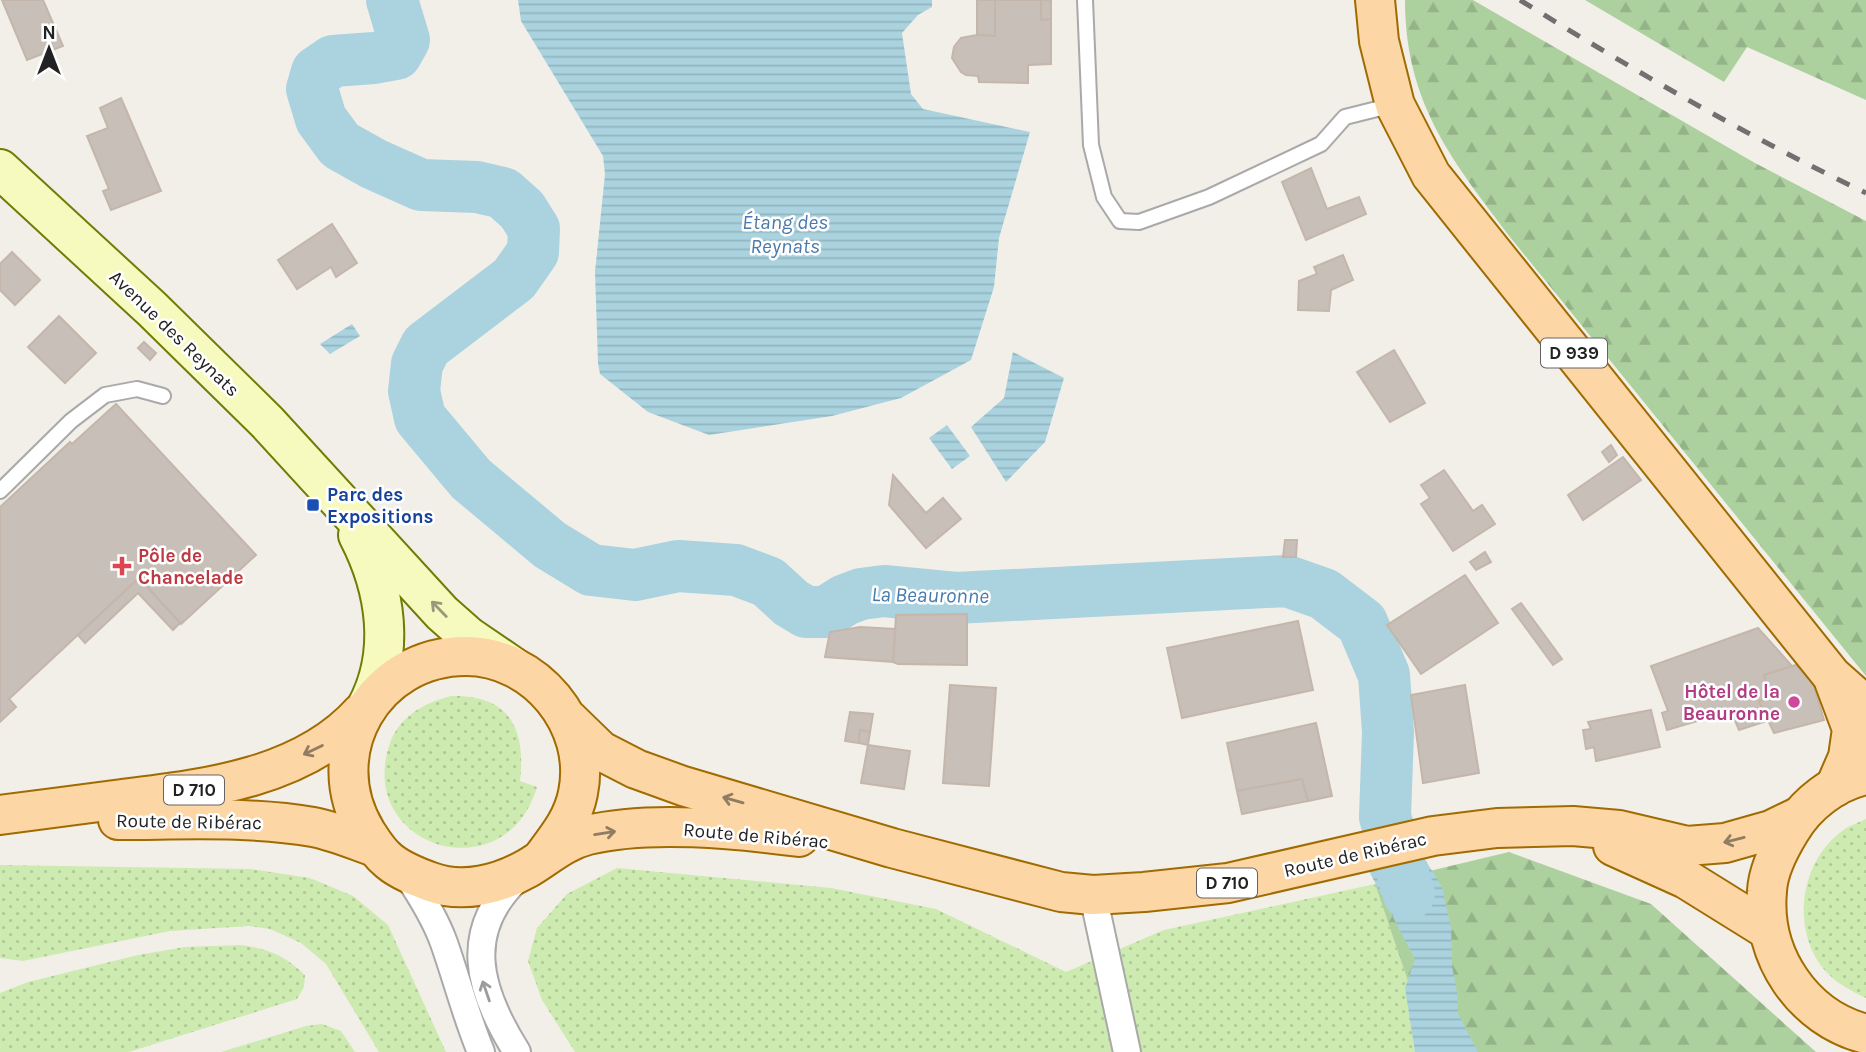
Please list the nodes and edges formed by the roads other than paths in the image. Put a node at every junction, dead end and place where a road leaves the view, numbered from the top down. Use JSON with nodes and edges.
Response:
{"nodes":[{"id":1,"x":1085,"y":0,"type":"edge"},
{"id":2,"x":1375,"y":0,"type":"edge"},
{"id":3,"x":1395,"y":105,"type":"junction"},
{"id":4,"x":0,"y":169,"type":"edge"},
{"id":5,"x":163,"y":396,"type":"dead end"},
{"id":6,"x":0,"y":491,"type":"edge"},
{"id":7,"x":342,"y":505,"type":"junction"},
{"id":8,"x":512,"y":666,"type":"junction"},
{"id":9,"x":1832,"y":676,"type":"junction"},
{"id":10,"x":1866,"y":706,"type":"edge"},
{"id":11,"x":366,"y":708,"type":"junction"},
{"id":12,"x":568,"y":719,"type":"junction"},
{"id":13,"x":1851,"y":781,"type":"edge"},
{"id":14,"x":0,"y":815,"type":"edge"},
{"id":15,"x":1798,"y":817,"type":"junction"},
{"id":16,"x":0,"y":822,"type":"edge"},
{"id":17,"x":1573,"y":826,"type":"junction"},
{"id":18,"x":375,"y":847,"type":"junction"},
{"id":19,"x":892,"y":848,"type":"junction"},
{"id":20,"x":536,"y":862,"type":"junction"},
{"id":21,"x":405,"y":872,"type":"junction"},
{"id":22,"x":1093,"y":895,"type":"junction"},
{"id":23,"x":1768,"y":930,"type":"junction"},
{"id":24,"x":1865,"y":1035,"type":"edge"},
{"id":25,"x":481,"y":1052,"type":"edge"},
{"id":26,"x":517,"y":1052,"type":"edge"},
{"id":27,"x":1126,"y":1052,"type":"edge"}],
"edges":[{"from":1,"to":3,"type":"lane"},
{"from":2,"to":3,"type":"main road","number":"D 939"},
{"from":3,"to":9,"type":"main road","number":"D 939"},
{"from":4,"to":7,"type":"main road","name":"Avenue des Reynats"},
{"from":5,"to":6,"type":"lane"},
{"from":8,"to":7,"type":"main road","name":"Avenue des Reynats","one_way":true},
{"from":7,"to":11,"type":"main road","name":"Avenue des Reynats"},
{"from":8,"to":11,"type":"main road","name":"Route de Ribérac"},
{"from":8,"to":12,"type":"main road","name":"Route de Ribérac"},
{"from":9,"to":10,"type":"main road","number":"D 939"},
{"from":9,"to":13,"type":"main road","number":"D 939"},
{"from":11,"to":14,"type":"main road","name":"Route de Ribérac","number":"D 710","one_way":true},
{"from":11,"to":18,"type":"main road","name":"Route de Ribérac"},
{"from":19,"to":12,"type":"main road","name":"Route de Ribérac","number":"D 710","one_way":true},
{"from":12,"to":20,"type":"main road","name":"Route de Ribérac"},
{"from":13,"to":15,"type":"main road"},
{"from":15,"to":17,"type":"main road","name":"Route de Ribérac","number":"D 710","one_way":true},
{"from":15,"to":23,"type":"main road"},
{"from":16,"to":18,"type":"main road","name":"Route de Ribérac","number":"D 710"},
{"from":17,"to":22,"type":"main road","name":"Route de Ribérac","number":"D 710"},
{"from":17,"to":23,"type":"main road","name":"Route de Ribérac","number":"D 710"},
{"from":18,"to":21,"type":"main road","name":"Route de Ribérac"},
{"from":20,"to":19,"type":"main road","name":"Route de Ribérac","number":"D 710","one_way":true},
{"from":19,"to":22,"type":"main road","name":"Route de Ribérac","number":"D 710"},
{"from":20,"to":21,"type":"main road","name":"Route de Ribérac"},
{"from":26,"to":20,"type":"street","one_way":true},
{"from":21,"to":25,"type":"street"},
{"from":22,"to":27,"type":"street"},
{"from":23,"to":24,"type":"main road"}]}
